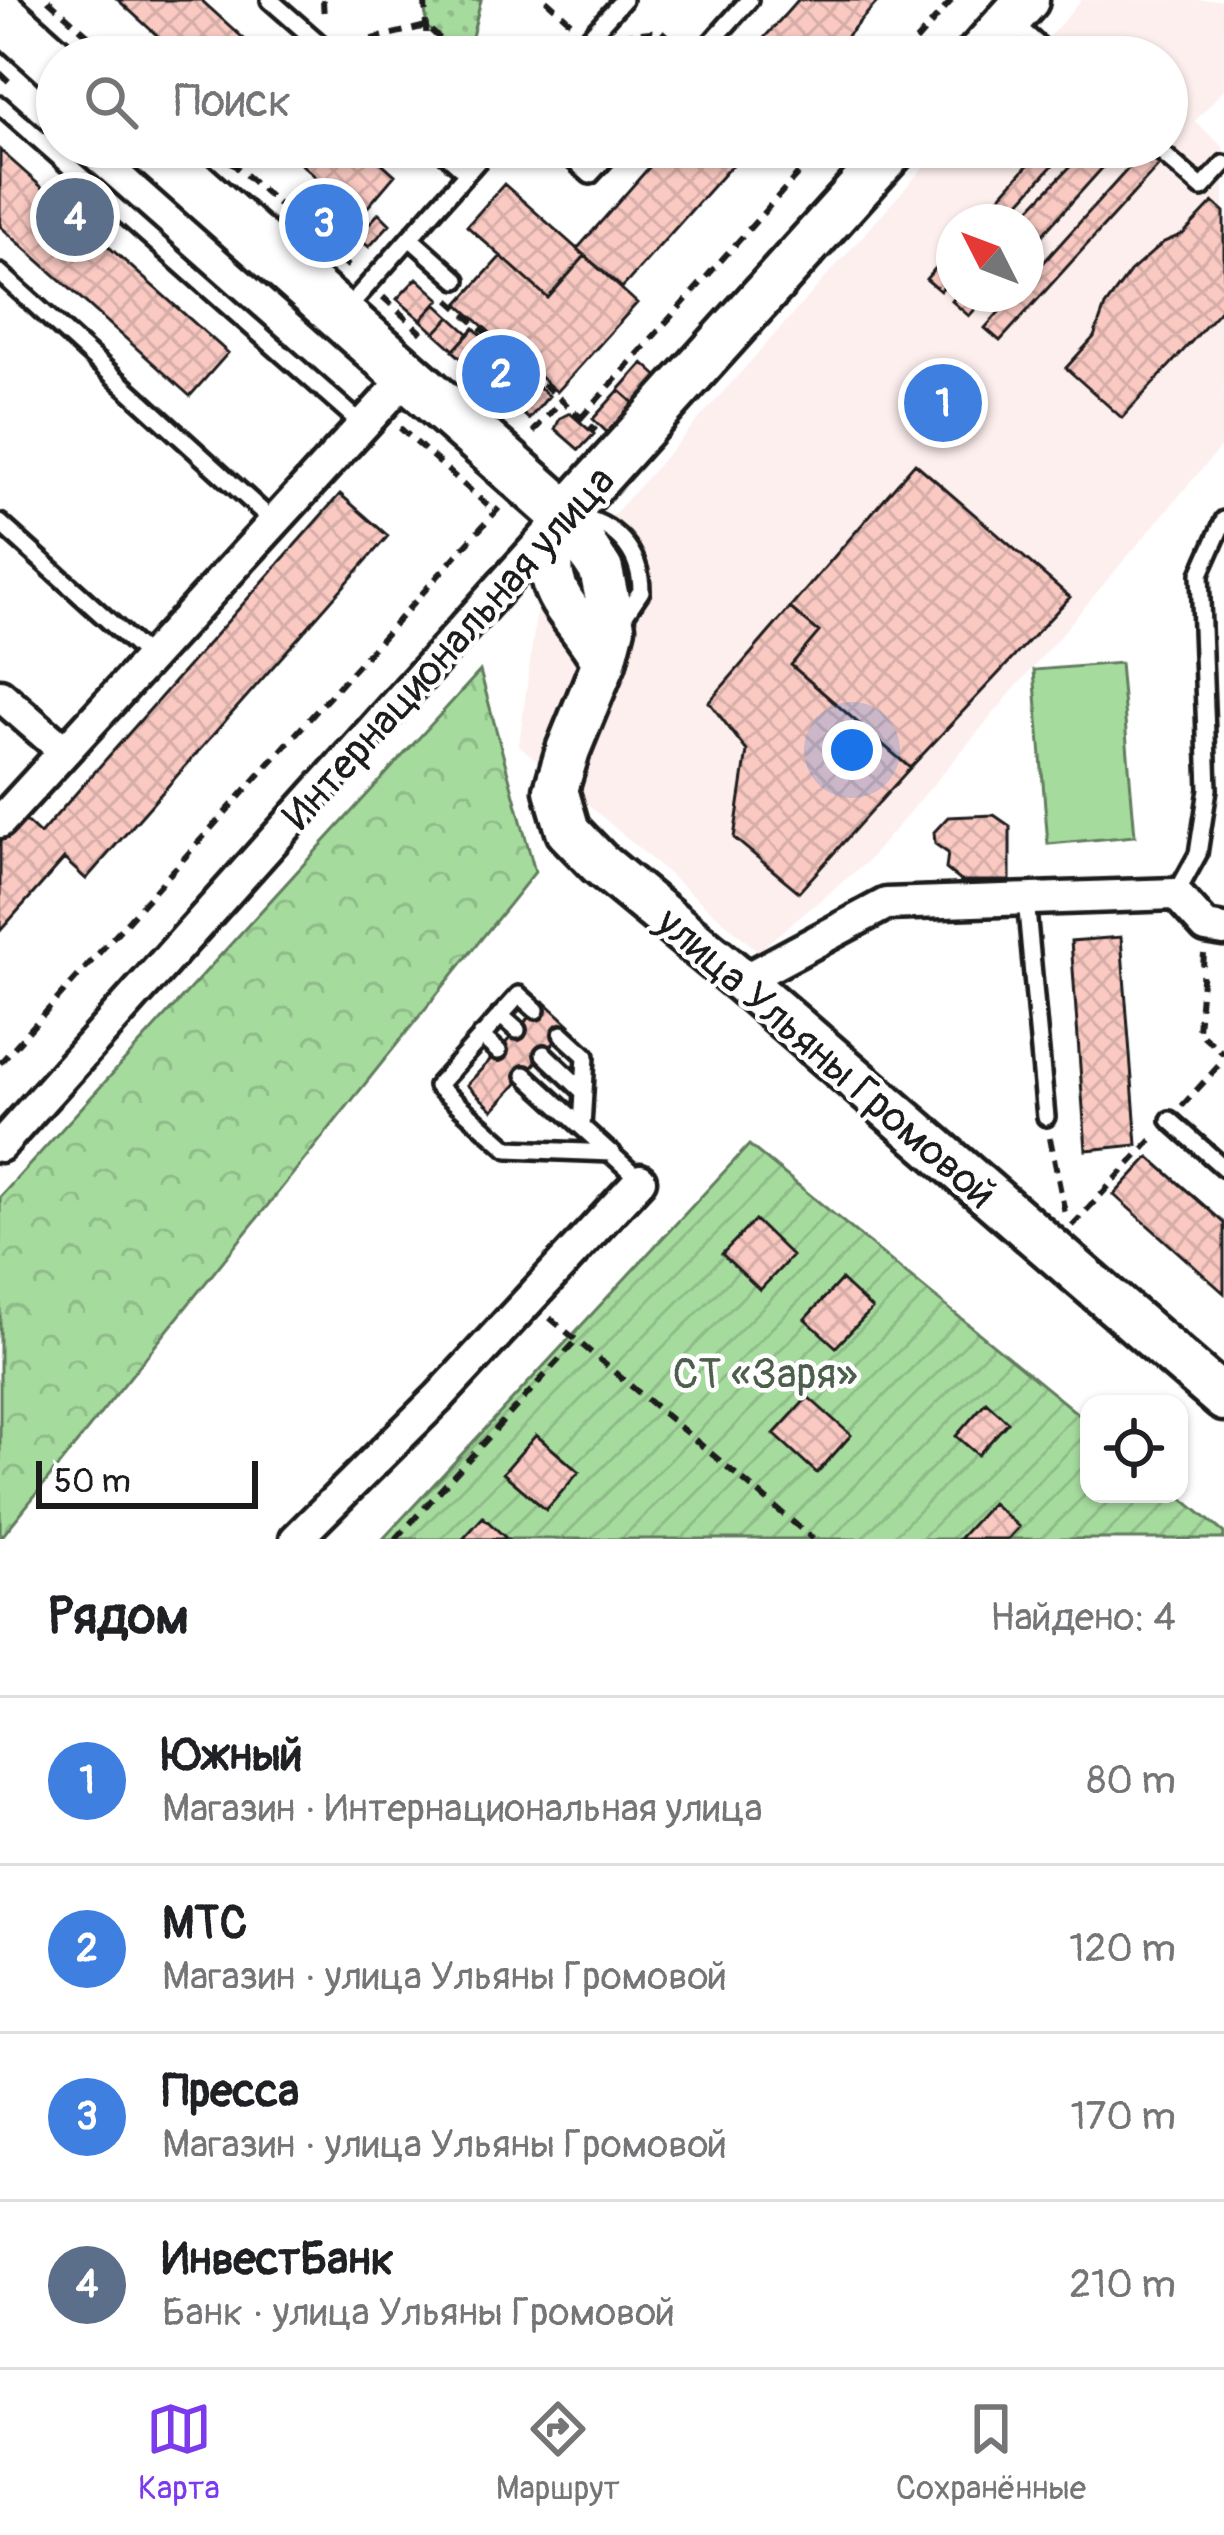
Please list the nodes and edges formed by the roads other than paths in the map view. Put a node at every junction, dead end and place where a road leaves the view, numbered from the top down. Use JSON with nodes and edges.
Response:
{"nodes":[{"id":1,"x":270,"y":0,"type":"edge"},
{"id":2,"x":623,"y":0,"type":"edge"},
{"id":3,"x":749,"y":0,"type":"edge"},
{"id":4,"x":1019,"y":10,"type":"edge"},
{"id":5,"x":0,"y":14,"type":"edge"},
{"id":6,"x":311,"y":36,"type":"edge"},
{"id":7,"x":591,"y":36,"type":"edge"},
{"id":8,"x":710,"y":36,"type":"edge"},
{"id":9,"x":995,"y":36,"type":"edge"},
{"id":10,"x":1037,"y":36,"type":"edge"},
{"id":11,"x":36,"y":46,"type":"edge"},
{"id":12,"x":0,"y":104,"type":"edge"},
{"id":13,"x":36,"y":136,"type":"edge"},
{"id":14,"x":1224,"y":164,"type":"edge"},
{"id":15,"x":72,"y":168,"type":"edge"},
{"id":16,"x":178,"y":168,"type":"edge"},
{"id":17,"x":462,"y":168,"type":"edge"},
{"id":18,"x":471,"y":168,"type":"edge"},
{"id":19,"x":877,"y":168,"type":"edge"},
{"id":20,"x":1179,"y":168,"type":"edge"},
{"id":21,"x":467,"y":172,"type":"junction"},
{"id":22,"x":410,"y":238,"type":"junction"},
{"id":23,"x":0,"y":272,"type":"edge"},
{"id":24,"x":457,"y":280,"type":"dead end"},
{"id":25,"x":355,"y":299,"type":"junction"},
{"id":26,"x":421,"y":360,"type":"junction"},
{"id":27,"x":363,"y":425,"type":"junction"},
{"id":28,"x":565,"y":515,"type":"junction"},
{"id":29,"x":1224,"y":520,"type":"edge"},
{"id":30,"x":0,"y":523,"type":"edge"},
{"id":31,"x":275,"y":523,"type":"junction"},
{"id":32,"x":151,"y":659,"type":"junction"},
{"id":33,"x":0,"y":694,"type":"edge"},
{"id":34,"x":63,"y":750,"type":"junction"},
{"id":35,"x":0,"y":822,"type":"edge"},
{"id":36,"x":1176,"y":894,"type":"junction"},
{"id":37,"x":1026,"y":899,"type":"junction"},
{"id":38,"x":1215,"y":928,"type":"edge"},
{"id":39,"x":742,"y":981,"type":"junction"},
{"id":40,"x":536,"y":1010,"type":"dead end"},
{"id":41,"x":500,"y":1015,"type":"junction"},
{"id":42,"x":518,"y":1030,"type":"dead end"},
{"id":43,"x":562,"y":1034,"type":"dead end"},
{"id":44,"x":481,"y":1036,"type":"junction"},
{"id":45,"x":498,"y":1052,"type":"dead end"},
{"id":46,"x":544,"y":1054,"type":"dead end"},
{"id":47,"x":525,"y":1075,"type":"dead end"},
{"id":48,"x":583,"y":1091,"type":"junction"},
{"id":49,"x":1046,"y":1117,"type":"dead end"},
{"id":50,"x":1170,"y":1120,"type":"road end"},
{"id":51,"x":582,"y":1127,"type":"junction"},
{"id":52,"x":0,"y":1146,"type":"edge"},
{"id":53,"x":612,"y":1153,"type":"junction"},
{"id":54,"x":1224,"y":1168,"type":"edge"},
{"id":55,"x":640,"y":1180,"type":"joint"},
{"id":56,"x":1224,"y":1399,"type":"edge"},
{"id":57,"x":296,"y":1539,"type":"edge"}],
"edges":[{"from":1,"to":6,"type":"lane"},
{"from":2,"to":7,"type":"lane"},
{"from":3,"to":8,"type":"lane"},
{"from":4,"to":9,"type":"main road"},
{"from":4,"to":10,"type":"lane"},
{"from":5,"to":11,"type":"main road"},
{"from":12,"to":13,"type":"lane"},
{"from":14,"to":20,"type":"lane"},
{"from":15,"to":27,"type":"lane"},
{"from":16,"to":25,"type":"main road","name":"улица Ульяны Громовой"},
{"from":17,"to":21,"type":"lane"},
{"from":18,"to":21,"type":"lane"},
{"from":19,"to":28,"type":"main road","name":"Интернациональная улица"},
{"from":21,"to":22,"type":"lane"},
{"from":22,"to":24,"type":"lane"},
{"from":22,"to":25,"type":"lane"},
{"from":23,"to":31,"type":"lane"},
{"from":25,"to":26,"type":"main road","name":"улица Ульяны Громовой"},
{"from":26,"to":27,"type":"street"},
{"from":26,"to":28,"type":"main road","name":"улица Ульяны Громовой"},
{"from":27,"to":31,"type":"street"},
{"from":28,"to":39,"type":"main road","name":"улица Ульяны Громовой"},
{"from":28,"to":52,"type":"street","name":"Интернациональная улица"},
{"from":29,"to":36,"type":"lane"},
{"from":30,"to":32,"type":"lane"},
{"from":31,"to":32,"type":"street"},
{"from":32,"to":34,"type":"street"},
{"from":33,"to":34,"type":"street"},
{"from":34,"to":35,"type":"street"},
{"from":36,"to":37,"type":"street"},
{"from":36,"to":38,"type":"street"},
{"from":37,"to":39,"type":"street"},
{"from":37,"to":49,"type":"lane"},
{"from":39,"to":56,"type":"main road","name":"улица Ульяны Громовой"},
{"from":40,"to":41,"type":"lane"},
{"from":41,"to":42,"type":"lane"},
{"from":41,"to":44,"type":"lane"},
{"from":43,"to":48,"type":"lane"},
{"from":44,"to":45,"type":"lane"},
{"from":44,"to":53,"type":"lane"},
{"from":46,"to":48,"type":"lane"},
{"from":47,"to":51,"type":"lane"},
{"from":48,"to":51,"type":"lane"},
{"from":50,"to":54,"type":"lane"},
{"from":51,"to":53,"type":"lane"},
{"from":53,"to":55,"type":"lane"},
{"from":55,"to":57,"type":"street"}]}
